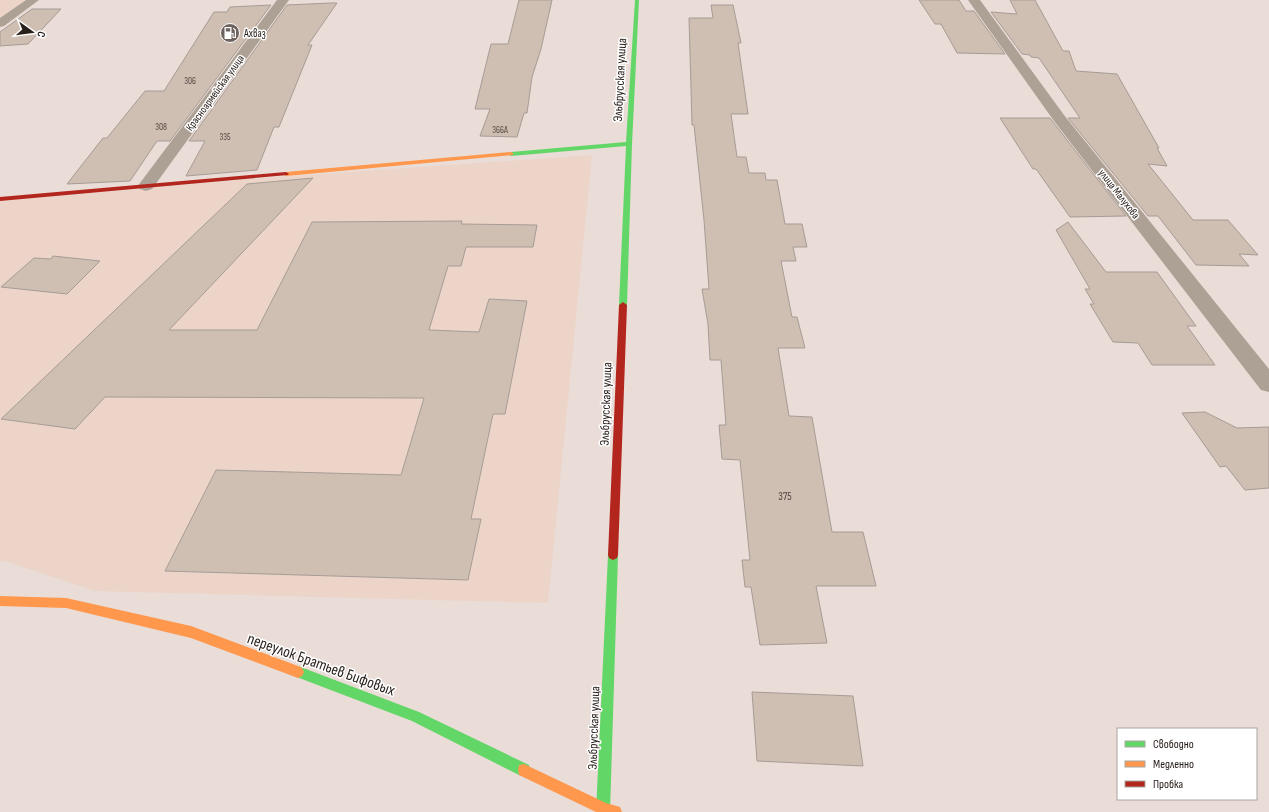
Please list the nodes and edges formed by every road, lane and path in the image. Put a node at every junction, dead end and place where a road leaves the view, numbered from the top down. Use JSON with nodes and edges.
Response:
{"nodes":[{"id":1,"x":33,"y":0,"type":"edge"},
{"id":2,"x":283,"y":0,"type":"edge"},
{"id":3,"x":637,"y":0,"type":"edge"},
{"id":4,"x":974,"y":0,"type":"edge"},
{"id":5,"x":0,"y":23,"type":"edge"},
{"id":6,"x":629,"y":144,"type":"junction"},
{"id":7,"x":146,"y":186,"type":"junction"},
{"id":8,"x":0,"y":199,"type":"edge"},
{"id":9,"x":1269,"y":384,"type":"edge"},
{"id":10,"x":0,"y":601,"type":"edge"},
{"id":11,"x":604,"y":811,"type":"edge"},
{"id":12,"x":615,"y":812,"type":"edge"}],
"edges":[{"from":1,"to":5,"type":"street"},
{"from":2,"to":7,"type":"street","name":"Красноармейская улица"},
{"from":3,"to":6,"type":"street","name":"Эльбрусская улица"},
{"from":4,"to":9,"type":"street","name":"улица Малухова"},
{"from":6,"to":7,"type":"street"},
{"from":6,"to":11,"type":"street","name":"Эльбрусская улица"},
{"from":7,"to":8,"type":"street"},
{"from":10,"to":11,"type":"street","name":"переулок Братьев Бифовых"},
{"from":11,"to":12,"type":"street","name":"переулок Братьев Бифовых"}]}
